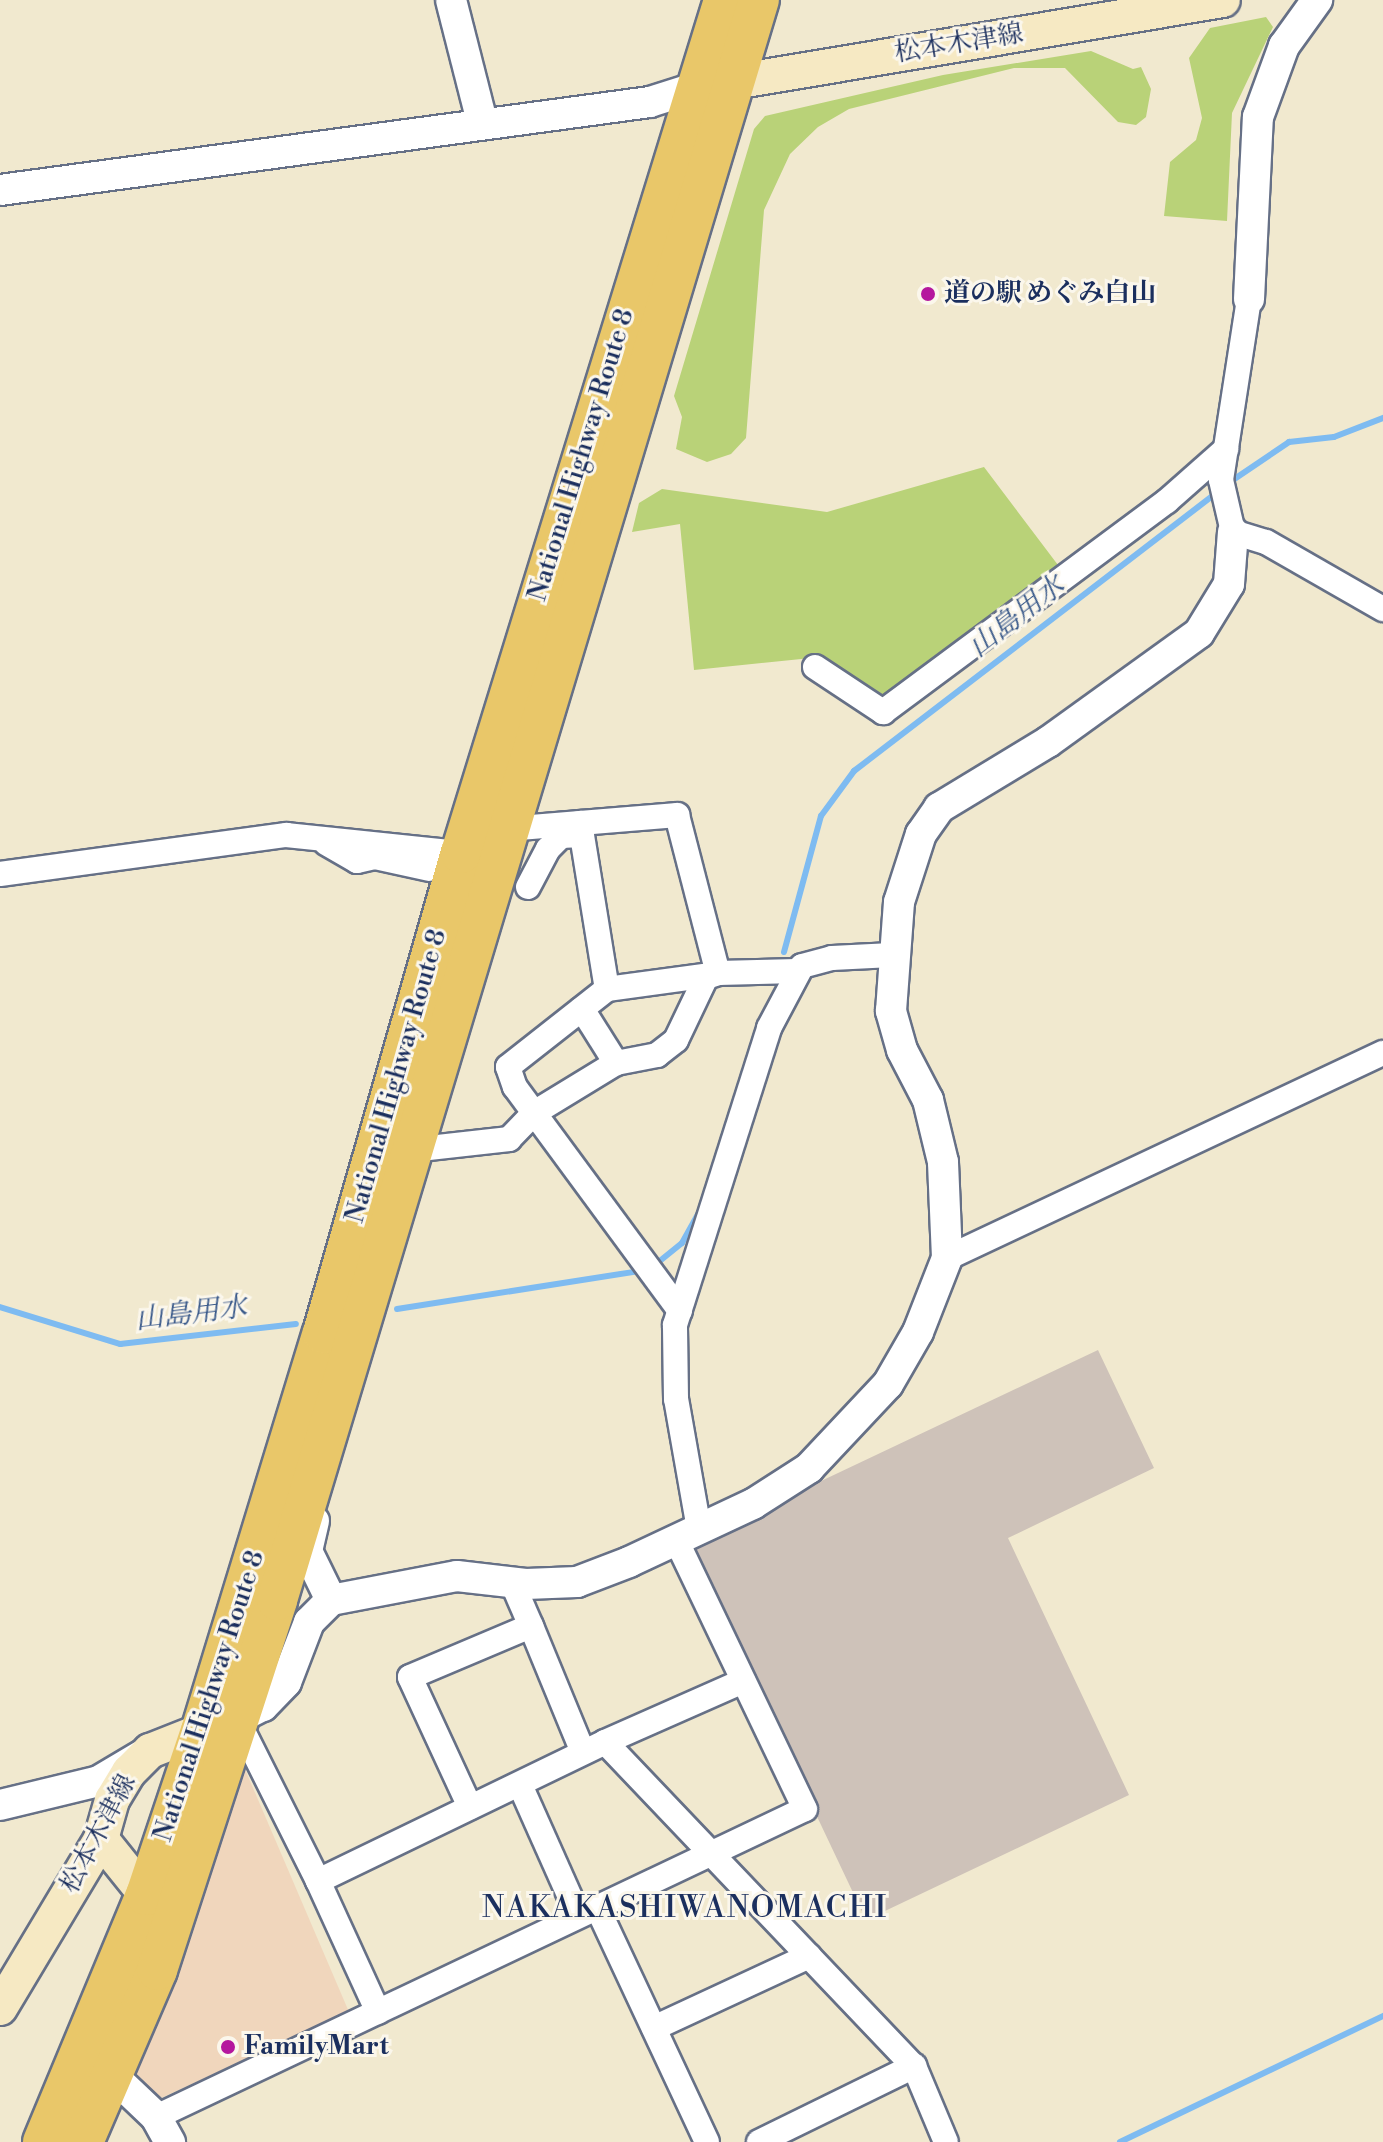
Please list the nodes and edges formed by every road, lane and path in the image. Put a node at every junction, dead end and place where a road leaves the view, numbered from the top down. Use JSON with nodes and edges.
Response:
{"nodes":[{"id":1,"x":451,"y":0,"type":"edge"},
{"id":2,"x":724,"y":0,"type":"edge"},
{"id":3,"x":759,"y":0,"type":"edge"},
{"id":4,"x":1223,"y":0,"type":"edge"},
{"id":5,"x":1317,"y":0,"type":"edge"},
{"id":6,"x":738,"y":81,"type":"junction"},
{"id":7,"x":694,"y":88,"type":"junction"},
{"id":8,"x":482,"y":122,"type":"junction"},
{"id":9,"x":0,"y":190,"type":"edge"},
{"id":10,"x":1249,"y":299,"type":"joint"},
{"id":11,"x":1226,"y":449,"type":"junction"},
{"id":12,"x":1233,"y":532,"type":"junction"},
{"id":13,"x":1383,"y":609,"type":"edge"},
{"id":14,"x":815,"y":667,"type":"dead end"},
{"id":15,"x":507,"y":829,"type":"junction"},
{"id":16,"x":581,"y":829,"type":"junction"},
{"id":17,"x":317,"y":838,"type":"junction"},
{"id":18,"x":445,"y":861,"type":"junction"},
{"id":19,"x":0,"y":874,"type":"edge"},
{"id":20,"x":528,"y":887,"type":"dead end"},
{"id":21,"x":892,"y":955,"type":"junction"},
{"id":22,"x":797,"y":971,"type":"junction"},
{"id":23,"x":714,"y":974,"type":"junction"},
{"id":24,"x":607,"y":989,"type":"junction"},
{"id":25,"x":582,"y":1009,"type":"junction"},
{"id":26,"x":1383,"y":1053,"type":"edge"},
{"id":27,"x":616,"y":1063,"type":"junction"},
{"id":28,"x":534,"y":1113,"type":"junction"},
{"id":29,"x":411,"y":1150,"type":"junction"},
{"id":30,"x":947,"y":1258,"type":"junction"},
{"id":31,"x":680,"y":1311,"type":"junction"},
{"id":32,"x":347,"y":1363,"type":"junction"},
{"id":33,"x":688,"y":1534,"type":"junction"},
{"id":34,"x":512,"y":1582,"type":"junction"},
{"id":35,"x":331,"y":1600,"type":"junction"},
{"id":36,"x":531,"y":1626,"type":"junction"},
{"id":37,"x":743,"y":1681,"type":"junction"},
{"id":38,"x":220,"y":1726,"type":"junction"},
{"id":39,"x":594,"y":1747,"type":"junction"},
{"id":40,"x":150,"y":1751,"type":"junction"},
{"id":41,"x":521,"y":1787,"type":"junction"},
{"id":42,"x":0,"y":1805,"type":"edge"},
{"id":43,"x":470,"y":1807,"type":"junction"},
{"id":44,"x":101,"y":1839,"type":"junction"},
{"id":45,"x":717,"y":1853,"type":"junction"},
{"id":46,"x":318,"y":1881,"type":"junction"},
{"id":47,"x":146,"y":1895,"type":"junction"},
{"id":48,"x":588,"y":1911,"type":"junction"},
{"id":49,"x":809,"y":1956,"type":"junction"},
{"id":50,"x":0,"y":2008,"type":"edge"},
{"id":51,"x":378,"y":2012,"type":"junction"},
{"id":52,"x":654,"y":2028,"type":"junction"},
{"id":53,"x":914,"y":2066,"type":"junction"},
{"id":54,"x":113,"y":2076,"type":"junction"},
{"id":55,"x":163,"y":2129,"type":"edge"},
{"id":56,"x":43,"y":2142,"type":"edge"},
{"id":57,"x":83,"y":2142,"type":"edge"},
{"id":58,"x":707,"y":2142,"type":"edge"},
{"id":59,"x":759,"y":2142,"type":"edge"},
{"id":60,"x":946,"y":2142,"type":"edge"}],
"edges":[{"from":1,"to":8,"type":"street"},
{"from":2,"to":7,"type":"highway","name":"National Highway Route 8"},
{"from":3,"to":6,"type":"highway","name":"National Highway Route 8"},
{"from":4,"to":6,"type":"main road","name":"松本木津線"},
{"from":5,"to":10,"type":"street"},
{"from":6,"to":7,"type":"main road","name":"松本木津線"},
{"from":6,"to":15,"type":"highway","name":"National Highway Route 8"},
{"from":7,"to":8,"type":"street"},
{"from":7,"to":18,"type":"highway","name":"National Highway Route 8"},
{"from":8,"to":9,"type":"street"},
{"from":10,"to":11,"type":"street"},
{"from":11,"to":12,"type":"street"},
{"from":11,"to":14,"type":"street"},
{"from":12,"to":13,"type":"street"},
{"from":12,"to":21,"type":"street"},
{"from":15,"to":16,"type":"street"},
{"from":15,"to":29,"type":"highway","name":"National Highway Route 8"},
{"from":16,"to":20,"type":"street"},
{"from":16,"to":23,"type":"street"},
{"from":16,"to":24,"type":"street"},
{"from":17,"to":18,"type":"street"},
{"from":17,"to":18,"type":"street"},
{"from":17,"to":19,"type":"street"},
{"from":18,"to":38,"type":"highway","name":"National Highway Route 8"},
{"from":21,"to":22,"type":"street"},
{"from":21,"to":30,"type":"street"},
{"from":22,"to":23,"type":"street"},
{"from":22,"to":31,"type":"street"},
{"from":23,"to":24,"type":"street"},
{"from":23,"to":27,"type":"street"},
{"from":24,"to":25,"type":"street"},
{"from":25,"to":27,"type":"street"},
{"from":25,"to":28,"type":"street"},
{"from":26,"to":30,"type":"street"},
{"from":27,"to":28,"type":"street"},
{"from":28,"to":29,"type":"street"},
{"from":28,"to":31,"type":"street"},
{"from":29,"to":32,"type":"highway","name":"National Highway Route 8"},
{"from":30,"to":33,"type":"street"},
{"from":31,"to":33,"type":"street"},
{"from":32,"to":35,"type":"street"},
{"from":32,"to":38,"type":"highway","name":"National Highway Route 8"},
{"from":33,"to":34,"type":"street"},
{"from":33,"to":37,"type":"street"},
{"from":34,"to":35,"type":"street"},
{"from":34,"to":36,"type":"street"},
{"from":35,"to":38,"type":"street"},
{"from":36,"to":39,"type":"street"},
{"from":36,"to":43,"type":"street"},
{"from":37,"to":39,"type":"street"},
{"from":37,"to":45,"type":"street"},
{"from":38,"to":40,"type":"main road","name":"松本木津線"},
{"from":38,"to":46,"type":"street"},
{"from":38,"to":47,"type":"highway","name":"National Highway Route 8"},
{"from":38,"to":54,"type":"highway","name":"National Highway Route 8"},
{"from":39,"to":41,"type":"street"},
{"from":39,"to":45,"type":"street"},
{"from":40,"to":42,"type":"street"},
{"from":40,"to":44,"type":"main road","name":"松本木津線"},
{"from":41,"to":43,"type":"street"},
{"from":41,"to":48,"type":"street"},
{"from":43,"to":46,"type":"street"},
{"from":44,"to":47,"type":"main road"},
{"from":44,"to":50,"type":"main road","name":"松本木津線"},
{"from":45,"to":48,"type":"street"},
{"from":45,"to":49,"type":"street"},
{"from":46,"to":51,"type":"street"},
{"from":47,"to":56,"type":"highway","name":"National Highway Route 8"},
{"from":48,"to":51,"type":"street"},
{"from":48,"to":52,"type":"street"},
{"from":49,"to":52,"type":"street"},
{"from":49,"to":53,"type":"street"},
{"from":51,"to":55,"type":"street"},
{"from":52,"to":58,"type":"street"},
{"from":53,"to":59,"type":"street"},
{"from":53,"to":60,"type":"street"},
{"from":54,"to":55,"type":"street"},
{"from":54,"to":57,"type":"highway","name":"National Highway Route 8"}]}
